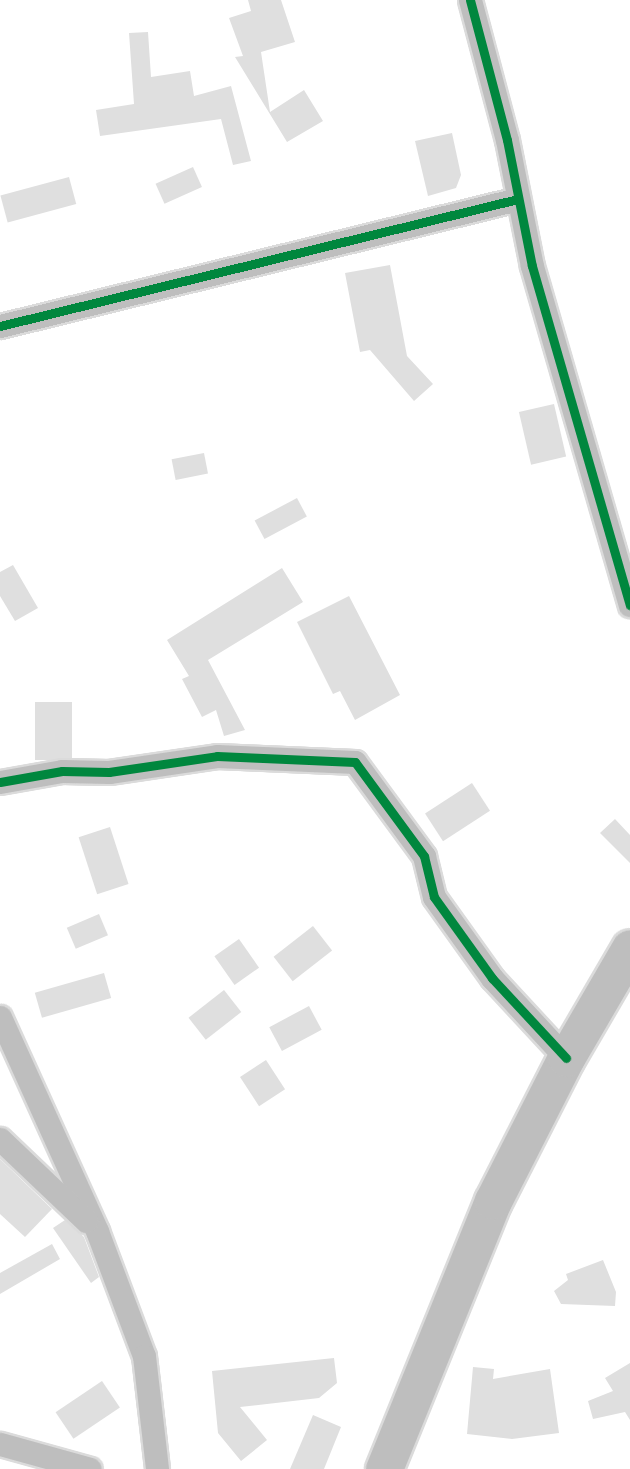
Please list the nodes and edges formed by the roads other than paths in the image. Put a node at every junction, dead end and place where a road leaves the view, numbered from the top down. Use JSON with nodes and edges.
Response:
{"nodes":[{"id":1,"x":470,"y":0,"type":"edge"},
{"id":2,"x":518,"y":199,"type":"junction"},
{"id":3,"x":0,"y":326,"type":"edge"},
{"id":4,"x":630,"y":606,"type":"edge"},
{"id":5,"x":0,"y":782,"type":"edge"},
{"id":6,"x":630,"y":948,"type":"edge"},
{"id":7,"x":0,"y":1017,"type":"edge"},
{"id":8,"x":566,"y":1058,"type":"junction"},
{"id":9,"x":0,"y":1139,"type":"edge"},
{"id":10,"x":97,"y":1231,"type":"junction"},
{"id":11,"x":0,"y":1444,"type":"edge"},
{"id":12,"x":90,"y":1469,"type":"edge"},
{"id":13,"x":157,"y":1469,"type":"edge"},
{"id":14,"x":384,"y":1469,"type":"edge"}],
"edges":[{"from":1,"to":2,"type":"street"},
{"from":2,"to":3,"type":"street"},
{"from":2,"to":4,"type":"street"},
{"from":5,"to":8,"type":"street"},
{"from":6,"to":8,"type":"main road"},
{"from":7,"to":10,"type":"street"},
{"from":8,"to":14,"type":"main road"},
{"from":9,"to":10,"type":"street"},
{"from":10,"to":13,"type":"street"},
{"from":11,"to":12,"type":"street"}]}
